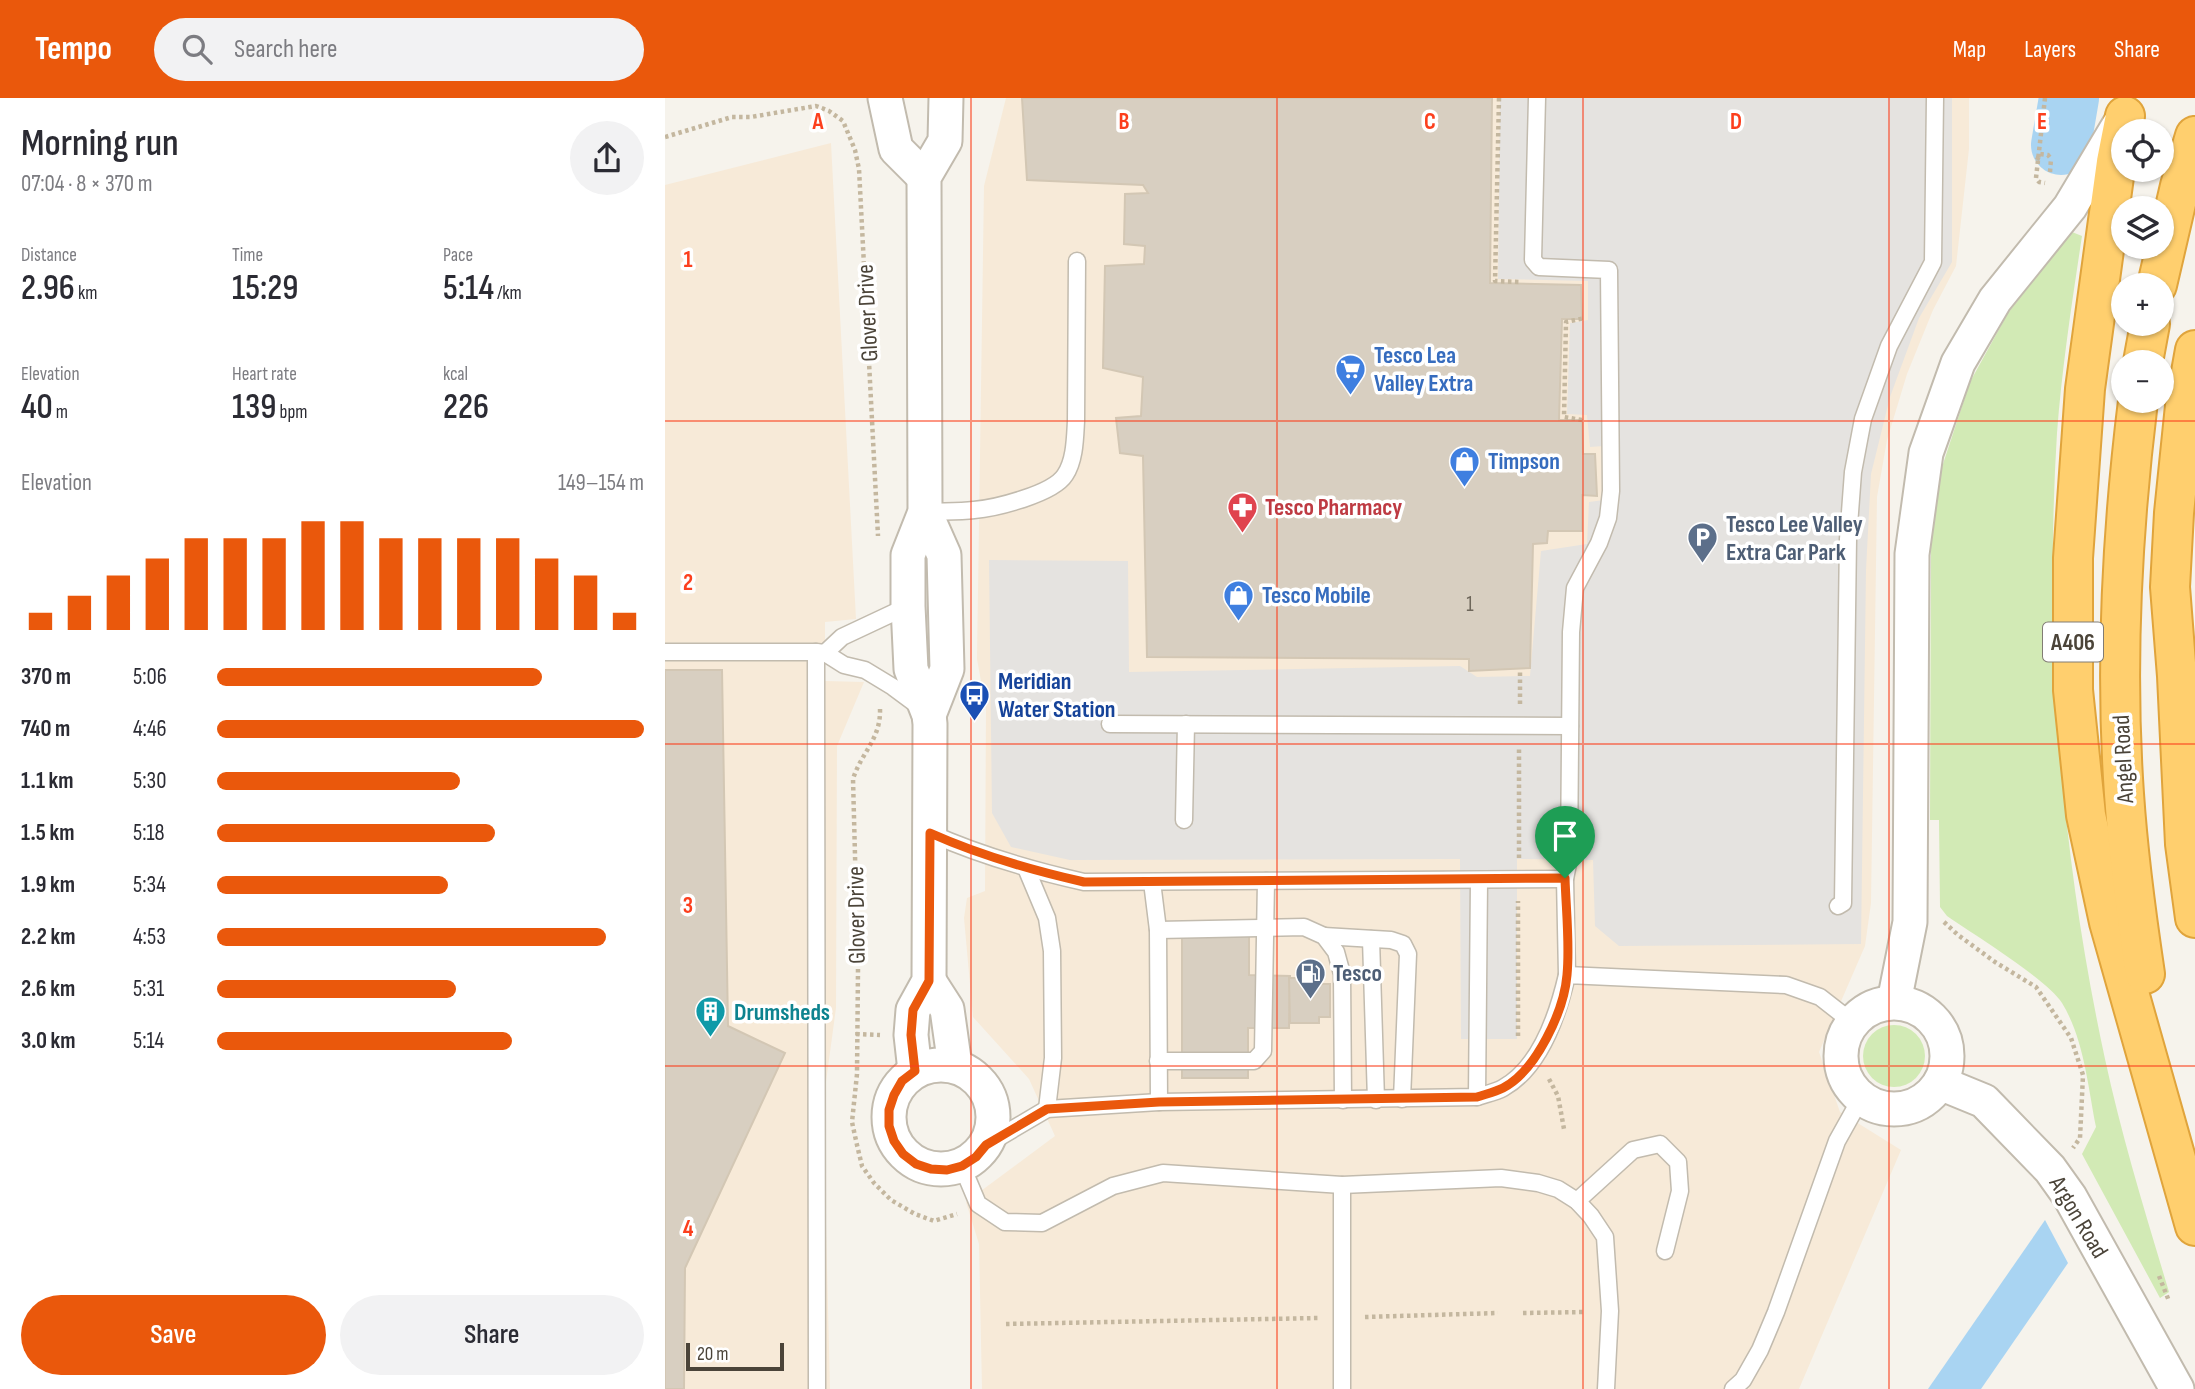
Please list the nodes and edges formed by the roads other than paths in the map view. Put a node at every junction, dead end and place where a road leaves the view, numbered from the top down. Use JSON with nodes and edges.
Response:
{"nodes":[{"id":1,"x":885,"y":98,"type":"edge"},
{"id":2,"x":946,"y":98,"type":"edge"},
{"id":3,"x":1537,"y":98,"type":"edge"},
{"id":4,"x":1935,"y":98,"type":"edge"},
{"id":5,"x":2125,"y":116,"type":"dead end"},
{"id":6,"x":2195,"y":136,"type":"edge"},
{"id":7,"x":2107,"y":161,"type":"junction"},
{"id":8,"x":924,"y":177,"type":"junction"},
{"id":9,"x":1077,"y":261,"type":"dead end"},
{"id":10,"x":2160,"y":273,"type":"edge"},
{"id":11,"x":2195,"y":350,"type":"edge"},
{"id":12,"x":2136,"y":413,"type":"edge"},
{"id":13,"x":925,"y":512,"type":"junction"},
{"id":14,"x":2195,"y":545,"type":"edge"},
{"id":15,"x":908,"y":606,"type":"junction"},
{"id":16,"x":665,"y":652,"type":"edge"},
{"id":17,"x":820,"y":653,"type":"junction"},
{"id":18,"x":2177,"y":676,"type":"junction"},
{"id":19,"x":929,"y":715,"type":"junction"},
{"id":20,"x":1110,"y":724,"type":"dead end"},
{"id":21,"x":1186,"y":724,"type":"junction"},
{"id":22,"x":1570,"y":726,"type":"junction"},
{"id":23,"x":1185,"y":820,"type":"dead end"},
{"id":24,"x":930,"y":833,"type":"junction"},
{"id":25,"x":1026,"y":868,"type":"junction"},
{"id":26,"x":1565,"y":878,"type":"junction"},
{"id":27,"x":1266,"y":881,"type":"junction"},
{"id":28,"x":1479,"y":881,"type":"junction"},
{"id":29,"x":1152,"y":882,"type":"junction"},
{"id":30,"x":1838,"y":906,"type":"dead end"},
{"id":31,"x":2195,"y":918,"type":"edge"},
{"id":32,"x":1266,"y":929,"type":"junction"},
{"id":33,"x":1158,"y":930,"type":"junction"},
{"id":34,"x":1324,"y":936,"type":"junction"},
{"id":35,"x":1371,"y":939,"type":"junction"},
{"id":36,"x":1567,"y":975,"type":"junction"},
{"id":37,"x":929,"y":981,"type":"junction"},
{"id":38,"x":1894,"y":1002,"type":"junction"},
{"id":39,"x":1853,"y":1022,"type":"junction"},
{"id":40,"x":1158,"y":1061,"type":"junction"},
{"id":41,"x":954,"y":1066,"type":"junction"},
{"id":42,"x":915,"y":1071,"type":"junction"},
{"id":43,"x":1940,"y":1083,"type":"junction"},
{"id":44,"x":1477,"y":1097,"type":"junction"},
{"id":45,"x":1861,"y":1098,"type":"junction"},
{"id":46,"x":1402,"y":1099,"type":"junction"},
{"id":47,"x":1343,"y":1100,"type":"junction"},
{"id":48,"x":1376,"y":1100,"type":"junction"},
{"id":49,"x":1159,"y":1102,"type":"junction"},
{"id":50,"x":1047,"y":1109,"type":"junction"},
{"id":51,"x":2165,"y":1115,"type":"junction"},
{"id":52,"x":974,"y":1155,"type":"junction"},
{"id":53,"x":1342,"y":1185,"type":"junction"},
{"id":54,"x":1577,"y":1201,"type":"junction"},
{"id":55,"x":2195,"y":1226,"type":"edge"},
{"id":56,"x":1664,"y":1251,"type":"dead end"},
{"id":57,"x":817,"y":1389,"type":"edge"},
{"id":58,"x":1342,"y":1389,"type":"edge"},
{"id":59,"x":1606,"y":1389,"type":"edge"},
{"id":60,"x":1733,"y":1389,"type":"edge"},
{"id":61,"x":2177,"y":1389,"type":"edge"}],
"edges":[{"from":1,"to":8,"type":"street"},
{"from":2,"to":8,"type":"street"},
{"from":3,"to":22,"type":"lane"},
{"from":4,"to":30,"type":"lane"},
{"from":5,"to":7,"type":"highway","number":"A406"},
{"from":6,"to":10,"type":"highway"},
{"from":7,"to":38,"type":"street"},
{"from":7,"to":51,"type":"highway","number":"A406"},
{"from":8,"to":13,"type":"street"},
{"from":9,"to":13,"type":"lane"},
{"from":11,"to":18,"type":"highway"},
{"from":12,"to":51,"type":"highway","name":"Angel Road","number":"A406"},
{"from":13,"to":15,"type":"street"},
{"from":13,"to":19,"type":"street"},
{"from":14,"to":18,"type":"highway"},
{"from":15,"to":17,"type":"lane"},
{"from":15,"to":19,"type":"street"},
{"from":16,"to":17,"type":"lane"},
{"from":17,"to":19,"type":"lane"},
{"from":17,"to":57,"type":"lane"},
{"from":18,"to":31,"type":"highway"},
{"from":19,"to":24,"type":"street"},
{"from":20,"to":21,"type":"lane"},
{"from":21,"to":22,"type":"lane"},
{"from":21,"to":23,"type":"lane"},
{"from":22,"to":26,"type":"lane"},
{"from":24,"to":25,"type":"lane"},
{"from":24,"to":37,"type":"street"},
{"from":25,"to":29,"type":"lane"},
{"from":25,"to":50,"type":"lane"},
{"from":26,"to":28,"type":"lane"},
{"from":26,"to":36,"type":"lane"},
{"from":27,"to":28,"type":"lane"},
{"from":27,"to":29,"type":"lane"},
{"from":27,"to":32,"type":"lane"},
{"from":28,"to":44,"type":"lane"},
{"from":29,"to":33,"type":"lane"},
{"from":32,"to":33,"type":"lane"},
{"from":32,"to":34,"type":"lane"},
{"from":32,"to":40,"type":"lane"},
{"from":33,"to":40,"type":"lane"},
{"from":34,"to":35,"type":"lane"},
{"from":34,"to":47,"type":"lane"},
{"from":35,"to":46,"type":"lane"},
{"from":35,"to":48,"type":"lane"},
{"from":36,"to":39,"type":"lane"},
{"from":36,"to":44,"type":"lane"},
{"from":37,"to":41,"type":"street"},
{"from":37,"to":42,"type":"street"},
{"from":38,"to":39,"type":"street"},
{"from":38,"to":43,"type":"street"},
{"from":39,"to":45,"type":"street"},
{"from":40,"to":49,"type":"lane"},
{"from":41,"to":42,"type":"street"},
{"from":41,"to":52,"type":"street"},
{"from":42,"to":52,"type":"street"},
{"from":43,"to":45,"type":"street"},
{"from":43,"to":61,"type":"street","name":"Argon Road"},
{"from":44,"to":46,"type":"lane"},
{"from":45,"to":60,"type":"lane"},
{"from":46,"to":48,"type":"lane"},
{"from":47,"to":48,"type":"lane"},
{"from":47,"to":49,"type":"lane"},
{"from":49,"to":50,"type":"lane"},
{"from":50,"to":52,"type":"lane"},
{"from":51,"to":55,"type":"highway","number":"A406"},
{"from":52,"to":53,"type":"lane"},
{"from":53,"to":54,"type":"lane"},
{"from":53,"to":58,"type":"lane"},
{"from":54,"to":56,"type":"lane"},
{"from":54,"to":59,"type":"lane"}]}
